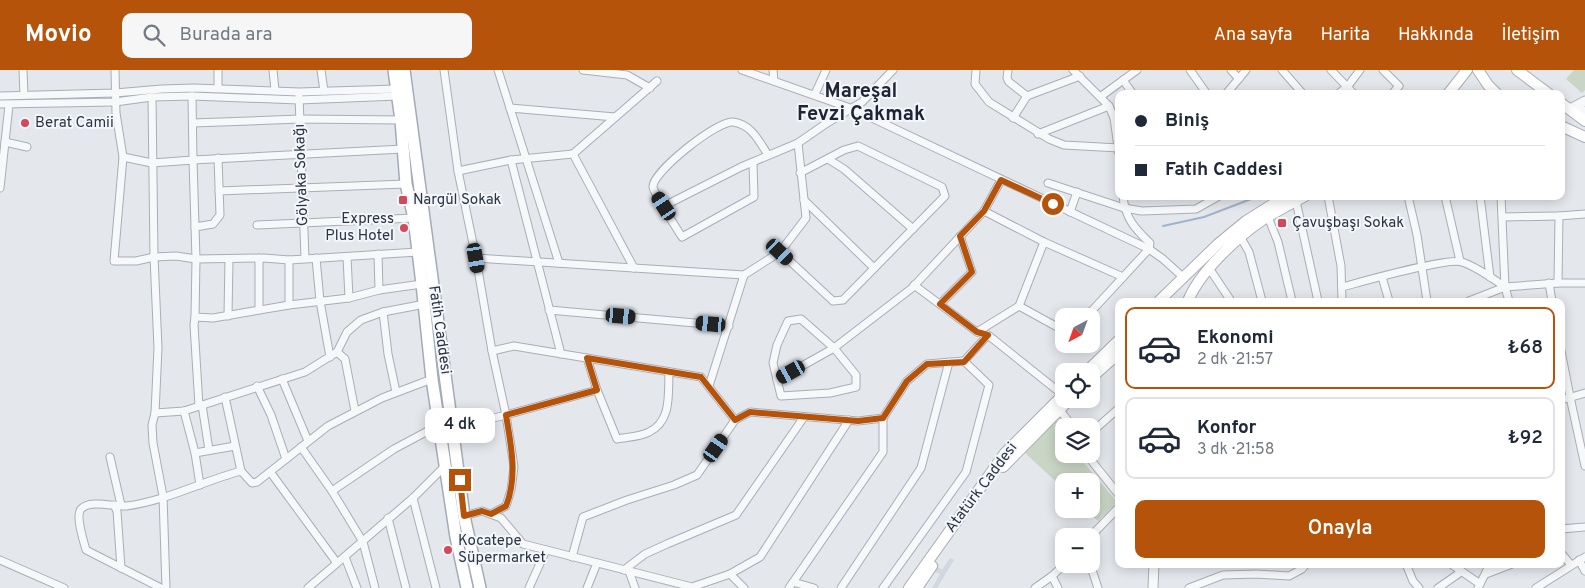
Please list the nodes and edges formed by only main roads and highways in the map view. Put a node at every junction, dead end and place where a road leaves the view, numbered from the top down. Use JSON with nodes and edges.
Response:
{"nodes":[{"id":1,"x":394,"y":70,"type":"edge"},
{"id":2,"x":404,"y":70,"type":"edge"},
{"id":3,"x":1467,"y":70,"type":"edge"},
{"id":4,"x":1478,"y":70,"type":"edge"},
{"id":5,"x":1520,"y":71,"type":"edge"},
{"id":6,"x":1451,"y":90,"type":"edge"},
{"id":7,"x":1493,"y":90,"type":"edge"},
{"id":8,"x":1544,"y":90,"type":"edge"},
{"id":9,"x":1565,"y":105,"type":"edge"},
{"id":10,"x":1577,"y":111,"type":"edge"},
{"id":11,"x":1585,"y":121,"type":"edge"},
{"id":12,"x":1280,"y":200,"type":"edge"},
{"id":13,"x":1298,"y":200,"type":"edge"},
{"id":14,"x":1163,"y":298,"type":"edge"},
{"id":15,"x":1183,"y":298,"type":"edge"},
{"id":16,"x":1190,"y":298,"type":"edge"},
{"id":17,"x":1115,"y":344,"type":"edge"},
{"id":18,"x":1115,"y":357,"type":"edge"},
{"id":19,"x":1095,"y":363,"type":"edge"},
{"id":20,"x":1100,"y":370,"type":"edge"},
{"id":21,"x":1055,"y":406,"type":"edge"},
{"id":22,"x":1060,"y":408,"type":"edge"},
{"id":23,"x":468,"y":588,"type":"edge"},
{"id":24,"x":480,"y":588,"type":"edge"},
{"id":25,"x":909,"y":588,"type":"edge"},
{"id":26,"x":917,"y":588,"type":"edge"}],
"edges":[{"from":1,"to":23,"type":"main road","name":"Fatih Caddesi"},
{"from":2,"to":24,"type":"main road","name":"Fatih Caddesi"},
{"from":3,"to":6,"type":"main road"},
{"from":4,"to":7,"type":"main road"},
{"from":5,"to":8,"type":"main road"},
{"from":9,"to":10,"type":"main road"},
{"from":10,"to":11,"type":"main road"},
{"from":12,"to":14,"type":"main road"},
{"from":13,"to":16,"type":"main road"},
{"from":14,"to":15,"type":"main road"},
{"from":17,"to":19,"type":"main road"},
{"from":18,"to":20,"type":"main road"},
{"from":21,"to":25,"type":"main road","name":"Atatürk Caddesi"},
{"from":22,"to":26,"type":"main road","name":"Atatürk Caddesi"}]}
